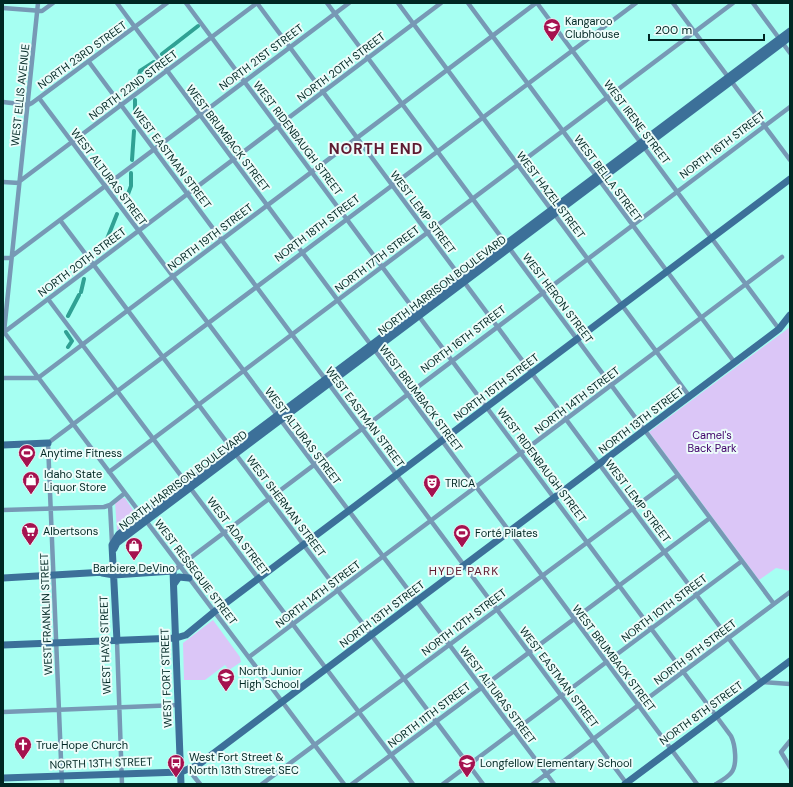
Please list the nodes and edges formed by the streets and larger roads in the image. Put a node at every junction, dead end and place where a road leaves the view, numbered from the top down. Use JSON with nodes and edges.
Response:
{"nodes":[{"id":1,"x":38,"y":3,"type":"edge"},
{"id":2,"x":53,"y":3,"type":"edge"},
{"id":3,"x":117,"y":3,"type":"edge"},
{"id":4,"x":167,"y":3,"type":"edge"},
{"id":5,"x":186,"y":3,"type":"edge"},
{"id":6,"x":257,"y":3,"type":"edge"},
{"id":7,"x":327,"y":3,"type":"edge"},
{"id":8,"x":349,"y":3,"type":"edge"},
{"id":9,"x":398,"y":3,"type":"edge"},
{"id":10,"x":441,"y":3,"type":"edge"},
{"id":11,"x":468,"y":3,"type":"edge"},
{"id":12,"x":537,"y":3,"type":"edge"},
{"id":13,"x":636,"y":3,"type":"edge"},
{"id":14,"x":673,"y":3,"type":"edge"},
{"id":15,"x":733,"y":3,"type":"edge"},
{"id":16,"x":752,"y":3,"type":"edge"},
{"id":17,"x":3,"y":8,"type":"edge"},
{"id":18,"x":38,"y":10,"type":"junction"},
{"id":19,"x":335,"y":13,"type":"junction"},
{"id":20,"x":413,"y":24,"type":"junction"},
{"id":21,"x":135,"y":27,"type":"junction"},
{"id":22,"x":790,"y":31,"type":"edge"},
{"id":23,"x":695,"y":32,"type":"junction"},
{"id":24,"x":492,"y":36,"type":"junction"},
{"id":25,"x":211,"y":37,"type":"junction"},
{"id":26,"x":790,"y":37,"type":"edge"},
{"id":27,"x":781,"y":41,"type":"junction"},
{"id":28,"x":290,"y":47,"type":"junction"},
{"id":29,"x":572,"y":50,"type":"junction"},
{"id":30,"x":790,"y":53,"type":"edge"},
{"id":31,"x":368,"y":58,"type":"junction"},
{"id":32,"x":89,"y":62,"type":"junction"},
{"id":33,"x":167,"y":70,"type":"junction"},
{"id":34,"x":447,"y":70,"type":"junction"},
{"id":35,"x":730,"y":79,"type":"junction"},
{"id":36,"x":244,"y":81,"type":"junction"},
{"id":37,"x":527,"y":84,"type":"junction"},
{"id":38,"x":323,"y":92,"type":"junction"},
{"id":39,"x":607,"y":97,"type":"junction"},
{"id":40,"x":38,"y":98,"type":"junction"},
{"id":41,"x":3,"y":102,"type":"edge"},
{"id":42,"x":402,"y":103,"type":"junction"},
{"id":43,"x":28,"y":105,"type":"junction"},
{"id":44,"x":121,"y":105,"type":"junction"},
{"id":45,"x":790,"y":107,"type":"edge"},
{"id":46,"x":200,"y":115,"type":"junction"},
{"id":47,"x":482,"y":117,"type":"junction"},
{"id":48,"x":278,"y":126,"type":"junction"},
{"id":49,"x":765,"y":126,"type":"junction"},
{"id":50,"x":562,"y":131,"type":"junction"},
{"id":51,"x":357,"y":138,"type":"junction"},
{"id":52,"x":72,"y":142,"type":"junction"},
{"id":53,"x":642,"y":145,"type":"junction"},
{"id":54,"x":154,"y":149,"type":"junction"},
{"id":55,"x":437,"y":151,"type":"junction"},
{"id":56,"x":233,"y":160,"type":"junction"},
{"id":57,"x":790,"y":160,"type":"edge"},
{"id":58,"x":518,"y":164,"type":"junction"},
{"id":59,"x":312,"y":172,"type":"junction"},
{"id":60,"x":598,"y":179,"type":"junction"},
{"id":61,"x":790,"y":179,"type":"edge"},
{"id":62,"x":3,"y":182,"type":"edge"},
{"id":63,"x":20,"y":182,"type":"junction"},
{"id":64,"x":392,"y":185,"type":"junction"},
{"id":65,"x":105,"y":186,"type":"junction"},
{"id":66,"x":678,"y":192,"type":"junction"},
{"id":67,"x":188,"y":194,"type":"junction"},
{"id":68,"x":473,"y":199,"type":"junction"},
{"id":69,"x":267,"y":206,"type":"junction"},
{"id":70,"x":553,"y":212,"type":"junction"},
{"id":71,"x":348,"y":219,"type":"junction"},
{"id":72,"x":60,"y":220,"type":"junction"},
{"id":73,"x":633,"y":226,"type":"junction"},
{"id":74,"x":138,"y":231,"type":"junction"},
{"id":75,"x":427,"y":232,"type":"junction"},
{"id":76,"x":712,"y":238,"type":"junction"},
{"id":77,"x":222,"y":240,"type":"junction"},
{"id":78,"x":508,"y":246,"type":"junction"},
{"id":79,"x":302,"y":253,"type":"junction"},
{"id":80,"x":12,"y":257,"type":"junction"},
{"id":81,"x":782,"y":257,"type":"dead end"},
{"id":82,"x":3,"y":258,"type":"edge"},
{"id":83,"x":588,"y":259,"type":"junction"},
{"id":84,"x":93,"y":265,"type":"junction"},
{"id":85,"x":382,"y":266,"type":"junction"},
{"id":86,"x":667,"y":272,"type":"junction"},
{"id":87,"x":172,"y":276,"type":"junction"},
{"id":88,"x":462,"y":280,"type":"junction"},
{"id":89,"x":746,"y":284,"type":"junction"},
{"id":90,"x":257,"y":287,"type":"junction"},
{"id":91,"x":543,"y":293,"type":"junction"},
{"id":92,"x":48,"y":299,"type":"junction"},
{"id":93,"x":337,"y":300,"type":"junction"},
{"id":94,"x":622,"y":306,"type":"junction"},
{"id":95,"x":127,"y":310,"type":"junction"},
{"id":96,"x":418,"y":313,"type":"junction"},
{"id":97,"x":790,"y":315,"type":"edge"},
{"id":98,"x":701,"y":318,"type":"junction"},
{"id":99,"x":208,"y":324,"type":"junction"},
{"id":100,"x":498,"y":327,"type":"junction"},
{"id":101,"x":779,"y":329,"type":"junction"},
{"id":102,"x":3,"y":333,"type":"edge"},
{"id":103,"x":292,"y":334,"type":"junction"},
{"id":104,"x":577,"y":340,"type":"junction"},
{"id":105,"x":82,"y":344,"type":"junction"},
{"id":106,"x":372,"y":347,"type":"junction"},
{"id":107,"x":656,"y":351,"type":"junction"},
{"id":108,"x":163,"y":358,"type":"junction"},
{"id":109,"x":453,"y":361,"type":"junction"},
{"id":110,"x":735,"y":363,"type":"junction"},
{"id":111,"x":243,"y":371,"type":"junction"},
{"id":112,"x":532,"y":373,"type":"junction"},
{"id":113,"x":3,"y":378,"type":"edge"},
{"id":114,"x":38,"y":378,"type":"junction"},
{"id":115,"x":327,"y":381,"type":"junction"},
{"id":116,"x":611,"y":385,"type":"junction"},
{"id":117,"x":118,"y":391,"type":"junction"},
{"id":118,"x":408,"y":395,"type":"junction"},
{"id":119,"x":690,"y":397,"type":"junction"},
{"id":120,"x":198,"y":404,"type":"junction"},
{"id":121,"x":487,"y":407,"type":"junction"},
{"id":122,"x":279,"y":418,"type":"junction"},
{"id":123,"x":566,"y":419,"type":"junction"},
{"id":124,"x":74,"y":425,"type":"junction"},
{"id":125,"x":362,"y":428,"type":"junction"},
{"id":126,"x":645,"y":431,"type":"junction"},
{"id":127,"x":153,"y":438,"type":"junction"},
{"id":128,"x":442,"y":441,"type":"junction"},
{"id":129,"x":48,"y":443,"type":"junction"},
{"id":130,"x":3,"y":445,"type":"edge"},
{"id":131,"x":234,"y":452,"type":"junction"},
{"id":132,"x":521,"y":452,"type":"junction"},
{"id":133,"x":314,"y":465,"type":"junction"},
{"id":134,"x":600,"y":465,"type":"junction"},
{"id":135,"x":109,"y":472,"type":"junction"},
{"id":136,"x":678,"y":474,"type":"junction"},
{"id":137,"x":397,"y":475,"type":"junction"},
{"id":138,"x":189,"y":485,"type":"junction"},
{"id":139,"x":476,"y":487,"type":"junction"},
{"id":140,"x":125,"y":493,"type":"junction"},
{"id":141,"x":555,"y":498,"type":"junction"},
{"id":142,"x":269,"y":499,"type":"junction"},
{"id":143,"x":110,"y":505,"type":"junction"},
{"id":144,"x":632,"y":508,"type":"junction"},
{"id":145,"x":51,"y":509,"type":"junction"},
{"id":146,"x":3,"y":510,"type":"edge"},
{"id":147,"x":349,"y":511,"type":"junction"},
{"id":148,"x":710,"y":518,"type":"junction"},
{"id":149,"x":144,"y":519,"type":"junction"},
{"id":150,"x":431,"y":520,"type":"junction"},
{"id":151,"x":224,"y":532,"type":"junction"},
{"id":152,"x":510,"y":532,"type":"junction"},
{"id":153,"x":587,"y":542,"type":"junction"},
{"id":154,"x":304,"y":544,"type":"junction"},
{"id":155,"x":112,"y":545,"type":"junction"},
{"id":156,"x":664,"y":551,"type":"junction"},
{"id":157,"x":113,"y":554,"type":"junction"},
{"id":158,"x":383,"y":556,"type":"junction"},
{"id":159,"x":742,"y":562,"type":"junction"},
{"id":160,"x":465,"y":565,"type":"junction"},
{"id":161,"x":180,"y":566,"type":"junction"},
{"id":162,"x":173,"y":571,"type":"junction"},
{"id":163,"x":114,"y":573,"type":"junction"},
{"id":164,"x":54,"y":576,"type":"junction"},
{"id":165,"x":542,"y":576,"type":"junction"},
{"id":166,"x":3,"y":578,"type":"edge"},
{"id":167,"x":188,"y":578,"type":"junction"},
{"id":168,"x":259,"y":578,"type":"junction"},
{"id":169,"x":174,"y":584,"type":"junction"},
{"id":170,"x":619,"y":585,"type":"junction"},
{"id":171,"x":338,"y":590,"type":"junction"},
{"id":172,"x":790,"y":592,"type":"edge"},
{"id":173,"x":697,"y":595,"type":"junction"},
{"id":174,"x":417,"y":602,"type":"junction"},
{"id":175,"x":774,"y":604,"type":"junction"},
{"id":176,"x":497,"y":609,"type":"junction"},
{"id":177,"x":214,"y":612,"type":"junction"},
{"id":178,"x":574,"y":618,"type":"junction"},
{"id":179,"x":293,"y":624,"type":"junction"},
{"id":180,"x":652,"y":628,"type":"junction"},
{"id":181,"x":372,"y":636,"type":"junction"},
{"id":182,"x":176,"y":638,"type":"junction"},
{"id":183,"x":729,"y":638,"type":"junction"},
{"id":184,"x":117,"y":641,"type":"junction"},
{"id":185,"x":55,"y":642,"type":"junction"},
{"id":186,"x":3,"y":645,"type":"edge"},
{"id":187,"x":449,"y":645,"type":"junction"},
{"id":188,"x":529,"y":652,"type":"junction"},
{"id":189,"x":249,"y":658,"type":"junction"},
{"id":190,"x":790,"y":661,"type":"edge"},
{"id":191,"x":606,"y":662,"type":"junction"},
{"id":192,"x":327,"y":669,"type":"junction"},
{"id":193,"x":684,"y":672,"type":"junction"},
{"id":194,"x":404,"y":678,"type":"junction"},
{"id":195,"x":762,"y":682,"type":"junction"},
{"id":196,"x":790,"y":684,"type":"edge"},
{"id":197,"x":481,"y":687,"type":"junction"},
{"id":198,"x":562,"y":696,"type":"junction"},
{"id":199,"x":282,"y":702,"type":"junction"},
{"id":200,"x":178,"y":705,"type":"junction"},
{"id":201,"x":639,"y":705,"type":"junction"},
{"id":202,"x":119,"y":707,"type":"junction"},
{"id":203,"x":59,"y":709,"type":"junction"},
{"id":204,"x":3,"y":712,"type":"edge"},
{"id":205,"x":359,"y":712,"type":"junction"},
{"id":206,"x":716,"y":716,"type":"junction"},
{"id":207,"x":436,"y":721,"type":"junction"},
{"id":208,"x":514,"y":731,"type":"junction"},
{"id":209,"x":594,"y":739,"type":"junction"},
{"id":210,"x":790,"y":741,"type":"edge"},
{"id":211,"x":314,"y":745,"type":"junction"},
{"id":212,"x":671,"y":749,"type":"junction"},
{"id":213,"x":391,"y":755,"type":"junction"},
{"id":214,"x":469,"y":765,"type":"junction"},
{"id":215,"x":790,"y":767,"type":"edge"},
{"id":216,"x":190,"y":769,"type":"junction"},
{"id":217,"x":181,"y":772,"type":"junction"},
{"id":218,"x":121,"y":773,"type":"junction"},
{"id":219,"x":547,"y":774,"type":"junction"},
{"id":220,"x":62,"y":776,"type":"junction"},
{"id":221,"x":3,"y":778,"type":"edge"},
{"id":222,"x":268,"y":779,"type":"junction"},
{"id":223,"x":62,"y":784,"type":"edge"},
{"id":224,"x":122,"y":784,"type":"edge"},
{"id":225,"x":181,"y":784,"type":"edge"},
{"id":226,"x":200,"y":784,"type":"edge"},
{"id":227,"x":262,"y":784,"type":"edge"},
{"id":228,"x":272,"y":784,"type":"edge"},
{"id":229,"x":344,"y":784,"type":"edge"},
{"id":230,"x":352,"y":784,"type":"edge"},
{"id":231,"x":413,"y":784,"type":"edge"},
{"id":232,"x":443,"y":784,"type":"edge"},
{"id":233,"x":484,"y":784,"type":"edge"},
{"id":234,"x":534,"y":784,"type":"edge"},
{"id":235,"x":554,"y":784,"type":"edge"},
{"id":236,"x":626,"y":784,"type":"edge"},
{"id":237,"x":697,"y":784,"type":"edge"},
{"id":238,"x":716,"y":784,"type":"edge"}],
"edges":[{"from":1,"to":18,"type":"street","name":"WEST ELLIS AVENUE"},
{"from":2,"to":18,"type":"street"},
{"from":3,"to":21,"type":"street","name":"WEST BRUMBACK STREET"},
{"from":4,"to":21,"type":"street","name":"NORTH 23RD STREET"},
{"from":5,"to":25,"type":"street","name":"WEST RIDENBAUGH STREET"},
{"from":6,"to":25,"type":"street","name":"NORTH 22ND STREET"},
{"from":6,"to":28,"type":"street","name":"WEST LEMP STREET"},
{"from":7,"to":19,"type":"street","name":"WEST HERON STREET"},
{"from":8,"to":19,"type":"street","name":"NORTH 21ST STREET"},
{"from":9,"to":20,"type":"street","name":"WEST HAZEL STREET"},
{"from":10,"to":20,"type":"street","name":"NORTH 20TH STREET"},
{"from":11,"to":24,"type":"street","name":"WEST BELLA STREET"},
{"from":12,"to":24,"type":"street","name":"NORTH 19TH STREET"},
{"from":12,"to":29,"type":"street","name":"WEST IRENE STREET"},
{"from":13,"to":29,"type":"street","name":"NORTH 18TH STREET"},
{"from":14,"to":23,"type":"street"},
{"from":15,"to":23,"type":"street","name":"NORTH 17TH STREET"},
{"from":16,"to":27,"type":"street"},
{"from":17,"to":18,"type":"street"},
{"from":18,"to":43,"type":"street","name":"WEST ELLIS AVENUE"},
{"from":19,"to":28,"type":"street","name":"NORTH 21ST STREET"},
{"from":19,"to":31,"type":"street","name":"WEST HERON STREET"},
{"from":20,"to":31,"type":"street","name":"NORTH 20TH STREET"},
{"from":20,"to":34,"type":"street","name":"WEST HAZEL STREET"},
{"from":21,"to":32,"type":"street","name":"NORTH 23RD STREET"},
{"from":21,"to":33,"type":"street","name":"WEST BRUMBACK STREET"},
{"from":22,"to":27,"type":"street","name":"NORTH HARRISON BOULEVARD"},
{"from":23,"to":35,"type":"street"},
{"from":23,"to":39,"type":"street","name":"NORTH 17TH STREET"},
{"from":24,"to":34,"type":"street","name":"NORTH 19TH STREET"},
{"from":24,"to":37,"type":"street","name":"WEST BELLA STREET"},
{"from":25,"to":33,"type":"street","name":"NORTH 22ND STREET"},
{"from":25,"to":36,"type":"street","name":"WEST RIDENBAUGH STREET"},
{"from":26,"to":27,"type":"street","name":"NORTH HARRISON BOULEVARD"},
{"from":27,"to":30,"type":"street"},
{"from":27,"to":35,"type":"street","name":"NORTH HARRISON BOULEVARD"},
{"from":28,"to":36,"type":"street","name":"NORTH 21ST STREET"},
{"from":28,"to":38,"type":"street","name":"WEST LEMP STREET"},
{"from":29,"to":37,"type":"street","name":"NORTH 18TH STREET"},
{"from":29,"to":39,"type":"street","name":"WEST IRENE STREET"},
{"from":31,"to":38,"type":"street","name":"NORTH 20TH STREET"},
{"from":31,"to":42,"type":"street","name":"WEST HERON STREET"},
{"from":32,"to":40,"type":"street","name":"NORTH 23RD STREET"},
{"from":32,"to":44,"type":"street","name":"WEST EASTMAN STREET"},
{"from":33,"to":44,"type":"street","name":"NORTH 22ND STREET"},
{"from":33,"to":46,"type":"street","name":"WEST BRUMBACK STREET"},
{"from":34,"to":42,"type":"street","name":"NORTH 19TH STREET"},
{"from":34,"to":47,"type":"street","name":"WEST HAZEL STREET"},
{"from":35,"to":49,"type":"street"},
{"from":35,"to":53,"type":"street","name":"NORTH HARRISON BOULEVARD"},
{"from":36,"to":46,"type":"street","name":"NORTH 21ST STREET"},
{"from":36,"to":48,"type":"street","name":"WEST RIDENBAUGH STREET"},
{"from":37,"to":47,"type":"street","name":"NORTH 18TH STREET"},
{"from":37,"to":50,"type":"street","name":"WEST BELLA STREET"},
{"from":38,"to":48,"type":"street","name":"NORTH 20TH STREET"},
{"from":38,"to":51,"type":"street","name":"WEST LEMP STREET"},
{"from":39,"to":50,"type":"street","name":"NORTH 17TH STREET"},
{"from":39,"to":53,"type":"street","name":"WEST IRENE STREET"},
{"from":40,"to":43,"type":"street","name":"NORTH 23RD STREET"},
{"from":40,"to":52,"type":"street","name":"WEST ALTURAS STREET"},
{"from":41,"to":43,"type":"street"},
{"from":42,"to":51,"type":"street","name":"NORTH 19TH STREET"},
{"from":42,"to":55,"type":"street","name":"WEST HERON STREET"},
{"from":43,"to":63,"type":"street","name":"WEST ELLIS AVENUE"},
{"from":44,"to":52,"type":"street","name":"NORTH 22ND STREET"},
{"from":44,"to":54,"type":"street","name":"WEST EASTMAN STREET"},
{"from":45,"to":49,"type":"street","name":"NORTH 16TH STREET"},
{"from":46,"to":54,"type":"street","name":"NORTH 21ST STREET"},
{"from":46,"to":56,"type":"street","name":"WEST BRUMBACK STREET"},
{"from":47,"to":55,"type":"street","name":"NORTH 18TH STREET"},
{"from":47,"to":58,"type":"street","name":"WEST HAZEL STREET"},
{"from":48,"to":56,"type":"street","name":"NORTH 20TH STREET"},
{"from":48,"to":59,"type":"street","name":"WEST RIDENBAUGH STREET"},
{"from":49,"to":57,"type":"street"},
{"from":49,"to":66,"type":"street","name":"NORTH 16TH STREET"},
{"from":50,"to":58,"type":"street","name":"NORTH 17TH STREET"},
{"from":50,"to":60,"type":"street","name":"WEST BELLA STREET"},
{"from":51,"to":59,"type":"street","name":"NORTH 19TH STREET"},
{"from":51,"to":64,"type":"street","name":"WEST LEMP STREET"},
{"from":52,"to":63,"type":"street","name":"NORTH 22ND STREET"},
{"from":52,"to":65,"type":"street","name":"WEST ALTURAS STREET"},
{"from":53,"to":60,"type":"street","name":"NORTH HARRISON BOULEVARD"},
{"from":53,"to":66,"type":"street","name":"WEST IRENE STREET"},
{"from":54,"to":65,"type":"street","name":"NORTH 21ST STREET"},
{"from":54,"to":67,"type":"street","name":"WEST EASTMAN STREET"},
{"from":55,"to":64,"type":"street","name":"NORTH 18TH STREET"},
{"from":55,"to":68,"type":"street","name":"WEST HERON STREET"},
{"from":56,"to":67,"type":"street","name":"NORTH 20TH STREET"},
{"from":56,"to":69,"type":"street","name":"WEST BRUMBACK STREET"},
{"from":58,"to":68,"type":"street","name":"NORTH 17TH STREET"},
{"from":58,"to":70,"type":"street","name":"WEST HAZEL STREET"},
{"from":59,"to":69,"type":"street","name":"NORTH 19TH STREET"},
{"from":59,"to":71,"type":"street","name":"WEST RIDENBAUGH STREET"},
{"from":60,"to":70,"type":"street","name":"NORTH HARRISON BOULEVARD"},
{"from":60,"to":73,"type":"street","name":"WEST BELLA STREET"},
{"from":61,"to":76,"type":"street","name":"NORTH 15TH STREET"},
{"from":62,"to":63,"type":"street"},
{"from":63,"to":80,"type":"street","name":"WEST ELLIS AVENUE"},
{"from":64,"to":71,"type":"street","name":"NORTH 18TH STREET"},
{"from":64,"to":75,"type":"street","name":"WEST LEMP STREET"},
{"from":65,"to":72,"type":"street","name":"NORTH 21ST STREET"},
{"from":65,"to":74,"type":"street","name":"WEST ALTURAS STREET"},
{"from":66,"to":73,"type":"street","name":"NORTH 16TH STREET"},
{"from":66,"to":76,"type":"street","name":"WEST IRENE STREET"},
{"from":67,"to":74,"type":"street","name":"NORTH 20TH STREET"},
{"from":67,"to":77,"type":"street","name":"WEST EASTMAN STREET"},
{"from":68,"to":75,"type":"street","name":"NORTH 17TH STREET"},
{"from":68,"to":78,"type":"street","name":"WEST HERON STREET"},
{"from":69,"to":77,"type":"street","name":"NORTH 19TH STREET"},
{"from":69,"to":79,"type":"street","name":"WEST BRUMBACK STREET"},
{"from":70,"to":78,"type":"street","name":"NORTH HARRISON BOULEVARD"},
{"from":70,"to":83,"type":"street","name":"WEST HAZEL STREET"},
{"from":71,"to":79,"type":"street","name":"NORTH 18TH STREET"},
{"from":71,"to":85,"type":"street","name":"WEST RIDENBAUGH STREET"},
{"from":72,"to":80,"type":"street","name":"NORTH 21ST STREET"},
{"from":72,"to":84,"type":"street","name":"WEST SHERMAN STREET"},
{"from":73,"to":83,"type":"street","name":"NORTH 16TH STREET"},
{"from":73,"to":86,"type":"street","name":"WEST BELLA STREET"},
{"from":74,"to":84,"type":"street","name":"NORTH 20TH STREET"},
{"from":74,"to":87,"type":"street","name":"WEST ALTURAS STREET"},
{"from":75,"to":85,"type":"street","name":"NORTH 17TH STREET"},
{"from":75,"to":88,"type":"street","name":"WEST LEMP STREET"},
{"from":76,"to":86,"type":"street","name":"NORTH 15TH STREET"},
{"from":76,"to":89,"type":"street","name":"WEST IRENE STREET"},
{"from":77,"to":87,"type":"street","name":"NORTH 19TH STREET"},
{"from":77,"to":90,"type":"street","name":"WEST EASTMAN STREET"},
{"from":78,"to":88,"type":"street","name":"NORTH HARRISON BOULEVARD"},
{"from":78,"to":91,"type":"street","name":"WEST HERON STREET"},
{"from":79,"to":90,"type":"street","name":"NORTH 18TH STREET"},
{"from":79,"to":93,"type":"street","name":"WEST BRUMBACK STREET"},
{"from":80,"to":82,"type":"street"},
{"from":80,"to":102,"type":"street","name":"WEST ELLIS AVENUE"},
{"from":81,"to":89,"type":"street","name":"NORTH 14TH STREET"},
{"from":83,"to":91,"type":"street","name":"NORTH 16TH STREET"},
{"from":83,"to":94,"type":"street","name":"WEST HAZEL STREET"},
{"from":84,"to":92,"type":"street","name":"NORTH 20TH STREET"},
{"from":84,"to":95,"type":"street","name":"WEST SHERMAN STREET"},
{"from":85,"to":93,"type":"street","name":"NORTH 17TH STREET"},
{"from":85,"to":96,"type":"street","name":"WEST RIDENBAUGH STREET"},
{"from":86,"to":94,"type":"street","name":"NORTH 15TH STREET"},
{"from":86,"to":98,"type":"street","name":"WEST BELLA STREET"},
{"from":87,"to":95,"type":"street","name":"NORTH 19TH STREET"},
{"from":87,"to":99,"type":"street","name":"WEST ALTURAS STREET"},
{"from":88,"to":96,"type":"street","name":"NORTH HARRISON BOULEVARD"},
{"from":88,"to":100,"type":"street","name":"WEST LEMP STREET"},
{"from":89,"to":98,"type":"street","name":"NORTH 14TH STREET"},
{"from":89,"to":101,"type":"street","name":"WEST IRENE STREET"},
{"from":90,"to":99,"type":"street","name":"NORTH 18TH STREET"},
{"from":90,"to":103,"type":"street","name":"WEST EASTMAN STREET"},
{"from":91,"to":100,"type":"street","name":"NORTH 16TH STREET"},
{"from":91,"to":104,"type":"street","name":"WEST HERON STREET"},
{"from":92,"to":102,"type":"street","name":"NORTH 20TH STREET"},
{"from":92,"to":105,"type":"street","name":"WEST ADA STREET"},
{"from":93,"to":103,"type":"street","name":"NORTH 17TH STREET"},
{"from":93,"to":106,"type":"street","name":"WEST BRUMBACK STREET"},
{"from":94,"to":104,"type":"street","name":"NORTH 15TH STREET"},
{"from":94,"to":107,"type":"street","name":"WEST HAZEL STREET"},
{"from":95,"to":105,"type":"street","name":"NORTH 19TH STREET"},
{"from":95,"to":108,"type":"street","name":"WEST SHERMAN STREET"},
{"from":96,"to":106,"type":"street","name":"NORTH HARRISON BOULEVARD"},
{"from":96,"to":109,"type":"street","name":"WEST RIDENBAUGH STREET"},
{"from":97,"to":101,"type":"street","name":"NORTH 13TH STREET"},
{"from":98,"to":107,"type":"street","name":"NORTH 14TH STREET"},
{"from":98,"to":110,"type":"street","name":"WEST BELLA STREET"},
{"from":99,"to":108,"type":"street","name":"NORTH 18TH STREET"},
{"from":99,"to":111,"type":"street","name":"WEST ALTURAS STREET"},
{"from":100,"to":109,"type":"street","name":"NORTH 16TH STREET"},
{"from":100,"to":112,"type":"street","name":"WEST LEMP STREET"},
{"from":101,"to":110,"type":"street","name":"NORTH 13TH STREET"},
{"from":102,"to":114,"type":"street","name":"WEST RESSEGUIE STREET"},
{"from":103,"to":111,"type":"street","name":"NORTH 17TH STREET"},
{"from":103,"to":115,"type":"street","name":"WEST EASTMAN STREET"},
{"from":104,"to":112,"type":"street","name":"NORTH 15TH STREET"},
{"from":104,"to":116,"type":"street","name":"WEST HERON STREET"},
{"from":105,"to":114,"type":"street","name":"NORTH 19TH STREET"},
{"from":105,"to":117,"type":"street","name":"WEST ADA STREET"},
{"from":106,"to":115,"type":"street","name":"NORTH HARRISON BOULEVARD"},
{"from":106,"to":118,"type":"street","name":"WEST BRUMBACK STREET"},
{"from":107,"to":116,"type":"street","name":"NORTH 14TH STREET"},
{"from":107,"to":119,"type":"street","name":"WEST HAZEL STREET"},
{"from":108,"to":117,"type":"street","name":"NORTH 18TH STREET"},
{"from":108,"to":120,"type":"street","name":"WEST SHERMAN STREET"},
{"from":109,"to":118,"type":"street","name":"NORTH 16TH STREET"},
{"from":109,"to":121,"type":"street","name":"WEST RIDENBAUGH STREET"},
{"from":110,"to":119,"type":"street","name":"NORTH 13TH STREET"},
{"from":111,"to":120,"type":"street","name":"NORTH 17TH STREET"},
{"from":111,"to":122,"type":"street","name":"WEST ALTURAS STREET"},
{"from":112,"to":121,"type":"street","name":"NORTH 15TH STREET"},
{"from":112,"to":123,"type":"street","name":"WEST LEMP STREET"},
{"from":113,"to":114,"type":"street"},
{"from":114,"to":124,"type":"street","name":"WEST RESSEGUIE STREET"},
{"from":115,"to":122,"type":"street","name":"NORTH HARRISON BOULEVARD"},
{"from":115,"to":125,"type":"street","name":"WEST EASTMAN STREET"},
{"from":116,"to":123,"type":"street","name":"NORTH 14TH STREET"},
{"from":116,"to":126,"type":"street","name":"WEST HERON STREET"},
{"from":117,"to":124,"type":"street","name":"NORTH 18TH STREET"},
{"from":117,"to":127,"type":"street","name":"WEST ADA STREET"},
{"from":118,"to":125,"type":"street","name":"NORTH 16TH STREET"},
{"from":118,"to":128,"type":"street","name":"WEST BRUMBACK STREET"},
{"from":119,"to":126,"type":"street","name":"NORTH 13TH STREET"},
{"from":120,"to":127,"type":"street","name":"NORTH 17TH STREET"},
{"from":120,"to":131,"type":"street","name":"WEST SHERMAN STREET"},
{"from":121,"to":128,"type":"street","name":"NORTH 15TH STREET"},
{"from":121,"to":132,"type":"street","name":"WEST RIDENBAUGH STREET"},
{"from":122,"to":131,"type":"street","name":"NORTH HARRISON BOULEVARD"},
{"from":122,"to":133,"type":"street","name":"WEST ALTURAS STREET"},
{"from":123,"to":132,"type":"street","name":"NORTH 14TH STREET"},
{"from":123,"to":134,"type":"street","name":"WEST LEMP STREET"},
{"from":124,"to":129,"type":"street","name":"NORTH 18TH STREET"},
{"from":124,"to":135,"type":"street","name":"WEST RESSEGUIE STREET"},
{"from":125,"to":133,"type":"street","name":"NORTH 16TH STREET"},
{"from":125,"to":137,"type":"street","name":"WEST EASTMAN STREET"},
{"from":126,"to":134,"type":"street","name":"NORTH 13TH STREET"},
{"from":126,"to":136,"type":"street","name":"WEST HERON STREET"},
{"from":127,"to":135,"type":"street","name":"NORTH 17TH STREET"},
{"from":127,"to":138,"type":"street","name":"WEST ADA STREET"},
{"from":128,"to":137,"type":"street","name":"NORTH 15TH STREET"},
{"from":128,"to":139,"type":"street","name":"WEST BRUMBACK STREET"},
{"from":129,"to":130,"type":"street"},
{"from":129,"to":145,"type":"street","name":"WEST FRANKLIN STREET"},
{"from":131,"to":138,"type":"street","name":"NORTH HARRISON BOULEVARD"},
{"from":131,"to":142,"type":"street","name":"WEST SHERMAN STREET"},
{"from":132,"to":139,"type":"street","name":"NORTH 14TH STREET"},
{"from":132,"to":141,"type":"street","name":"WEST RIDENBAUGH STREET"},
{"from":133,"to":142,"type":"street","name":"NORTH 16TH STREET"},
{"from":133,"to":147,"type":"street","name":"WEST ALTURAS STREET"},
{"from":134,"to":141,"type":"street","name":"NORTH 13TH STREET"},
{"from":134,"to":144,"type":"street","name":"WEST LEMP STREET"},
{"from":135,"to":140,"type":"street","name":"WEST RESSEGUIE STREET"},
{"from":136,"to":144,"type":"street","name":"NORTH 12TH STREET"},
{"from":136,"to":148,"type":"street","name":"WEST HERON STREET"},
{"from":137,"to":147,"type":"street","name":"NORTH 15TH STREET"},
{"from":137,"to":150,"type":"street","name":"WEST EASTMAN STREET"},
{"from":138,"to":149,"type":"street","name":"NORTH HARRISON BOULEVARD"},
{"from":138,"to":151,"type":"street","name":"WEST ADA STREET"},
{"from":139,"to":150,"type":"street","name":"NORTH 14TH STREET"},
{"from":139,"to":152,"type":"street","name":"WEST BRUMBACK STREET"},
{"from":140,"to":143,"type":"street"},
{"from":140,"to":149,"type":"street","name":"WEST RESSEGUIE STREET"},
{"from":141,"to":152,"type":"street","name":"NORTH 13TH STREET"},
{"from":141,"to":153,"type":"street","name":"WEST RIDENBAUGH STREET"},
{"from":142,"to":151,"type":"street","name":"NORTH 16TH STREET"},
{"from":142,"to":154,"type":"street","name":"WEST SHERMAN STREET"},
{"from":143,"to":145,"type":"street"},
{"from":143,"to":155,"type":"street","name":"WEST HAYS STREET"},
{"from":144,"to":153,"type":"street","name":"NORTH 12TH STREET"},
{"from":144,"to":156,"type":"street","name":"WEST LEMP STREET"},
{"from":145,"to":146,"type":"street"},
{"from":145,"to":164,"type":"street","name":"WEST FRANKLIN STREET"},
{"from":147,"to":154,"type":"street","name":"NORTH 15TH STREET"},
{"from":147,"to":158,"type":"street","name":"WEST ALTURAS STREET"},
{"from":148,"to":156,"type":"street","name":"NORTH 11TH STREET"},
{"from":148,"to":159,"type":"street","name":"WEST HERON STREET"},
{"from":149,"to":155,"type":"street","name":"NORTH HARRISON BOULEVARD"},
{"from":149,"to":157,"type":"street","name":"NORTH HARRISON BOULEVARD"},
{"from":149,"to":161,"type":"street","name":"WEST RESSEGUIE STREET"},
{"from":150,"to":158,"type":"street","name":"NORTH 14TH STREET"},
{"from":150,"to":160,"type":"street","name":"WEST EASTMAN STREET"},
{"from":151,"to":161,"type":"street","name":"NORTH 16TH STREET"},
{"from":151,"to":168,"type":"street","name":"WEST ADA STREET"},
{"from":152,"to":160,"type":"street","name":"NORTH 13TH STREET"},
{"from":152,"to":165,"type":"street","name":"WEST BRUMBACK STREET"},
{"from":153,"to":165,"type":"street","name":"NORTH 12TH STREET"},
{"from":153,"to":170,"type":"street","name":"WEST RIDENBAUGH STREET"},
{"from":154,"to":168,"type":"street","name":"NORTH 15TH STREET"},
{"from":154,"to":171,"type":"street","name":"WEST SHERMAN STREET"},
{"from":155,"to":157,"type":"street","name":"WEST HAYS STREET"},
{"from":156,"to":170,"type":"street","name":"NORTH 11TH STREET"},
{"from":156,"to":173,"type":"street","name":"WEST LEMP STREET"},
{"from":157,"to":163,"type":"street","name":"WEST HAYS STREET"},
{"from":158,"to":171,"type":"street","name":"NORTH 14TH STREET"},
{"from":158,"to":174,"type":"street","name":"WEST ALTURAS STREET"},
{"from":159,"to":173,"type":"street","name":"NORTH 10TH STREET"},
{"from":159,"to":175,"type":"street","name":"WEST HERON STREET"},
{"from":160,"to":174,"type":"street","name":"NORTH 13TH STREET"},
{"from":160,"to":176,"type":"street","name":"WEST EASTMAN STREET"},
{"from":161,"to":162,"type":"street","name":"NORTH 16TH STREET"},
{"from":161,"to":167,"type":"street","name":"WEST RESSEGUIE STREET"},
{"from":162,"to":163,"type":"street"},
{"from":162,"to":169,"type":"street","name":"WEST FORT STREET"},
{"from":163,"to":164,"type":"street"},
{"from":163,"to":184,"type":"street","name":"WEST HAYS STREET"},
{"from":164,"to":166,"type":"street"},
{"from":164,"to":185,"type":"street","name":"WEST FRANKLIN STREET"},
{"from":165,"to":176,"type":"street","name":"NORTH 12TH STREET"},
{"from":165,"to":178,"type":"street","name":"WEST BRUMBACK STREET"},
{"from":167,"to":169,"type":"street"},
{"from":167,"to":177,"type":"street","name":"WEST RESSEGUIE STREET"},
{"from":168,"to":177,"type":"street","name":"NORTH 15TH STREET"},
{"from":168,"to":179,"type":"street","name":"WEST ADA STREET"},
{"from":169,"to":182,"type":"street","name":"WEST FORT STREET"},
{"from":170,"to":178,"type":"street","name":"NORTH 11TH STREET"},
{"from":170,"to":180,"type":"street","name":"WEST RIDENBAUGH STREET"},
{"from":171,"to":179,"type":"street","name":"NORTH 14TH STREET"},
{"from":171,"to":181,"type":"street","name":"WEST SHERMAN STREET"},
{"from":172,"to":175,"type":"street","name":"NORTH 9TH STREET"},
{"from":173,"to":180,"type":"street","name":"NORTH 10TH STREET"},
{"from":173,"to":183,"type":"street","name":"WEST LEMP STREET"},
{"from":174,"to":181,"type":"street","name":"NORTH 13TH STREET"},
{"from":174,"to":187,"type":"street","name":"WEST ALTURAS STREET"},
{"from":175,"to":183,"type":"street","name":"NORTH 9TH STREET"},
{"from":176,"to":187,"type":"street","name":"NORTH 12TH STREET"},
{"from":176,"to":188,"type":"street","name":"WEST EASTMAN STREET"},
{"from":177,"to":182,"type":"street","name":"NORTH 15TH STREET"},
{"from":177,"to":189,"type":"street","name":"WEST RESSEGUIE STREET"},
{"from":178,"to":188,"type":"street","name":"NORTH 11TH STREET"},
{"from":178,"to":191,"type":"street","name":"WEST BRUMBACK STREET"},
{"from":179,"to":189,"type":"street","name":"NORTH 14TH STREET"},
{"from":179,"to":192,"type":"street","name":"WEST ADA STREET"},
{"from":180,"to":191,"type":"street","name":"NORTH 10TH STREET"},
{"from":180,"to":193,"type":"street","name":"WEST RIDENBAUGH STREET"},
{"from":181,"to":192,"type":"street","name":"NORTH 13TH STREET"},
{"from":181,"to":194,"type":"street","name":"WEST SHERMAN STREET"},
{"from":182,"to":184,"type":"street"},
{"from":182,"to":200,"type":"street","name":"WEST FORT STREET"},
{"from":183,"to":193,"type":"street","name":"NORTH 9TH STREET"},
{"from":183,"to":195,"type":"street","name":"WEST LEMP STREET"},
{"from":184,"to":185,"type":"street"},
{"from":184,"to":202,"type":"street","name":"WEST HAYS STREET"},
{"from":185,"to":186,"type":"street"},
{"from":185,"to":203,"type":"street","name":"WEST FRANKLIN STREET"},
{"from":187,"to":194,"type":"street","name":"NORTH 12TH STREET"},
{"from":187,"to":197,"type":"street","name":"WEST ALTURAS STREET"},
{"from":188,"to":197,"type":"street","name":"NORTH 11TH STREET"},
{"from":188,"to":198,"type":"street","name":"WEST EASTMAN STREET"},
{"from":189,"to":199,"type":"street","name":"WEST RESSEGUIE STREET"},
{"from":190,"to":195,"type":"street","name":"NORTH 8TH STREET"},
{"from":191,"to":198,"type":"street","name":"NORTH 10TH STREET"},
{"from":191,"to":201,"type":"street","name":"WEST BRUMBACK STREET"},
{"from":192,"to":199,"type":"street","name":"NORTH 13TH STREET"},
{"from":192,"to":205,"type":"street","name":"WEST ADA STREET"},
{"from":193,"to":201,"type":"street","name":"NORTH 9TH STREET"},
{"from":193,"to":206,"type":"street","name":"WEST RIDENBAUGH STREET"},
{"from":194,"to":205,"type":"street","name":"NORTH 12TH STREET"},
{"from":194,"to":207,"type":"street","name":"WEST SHERMAN STREET"},
{"from":195,"to":196,"type":"street"},
{"from":195,"to":206,"type":"street","name":"NORTH 8TH STREET"},
{"from":197,"to":207,"type":"street","name":"NORTH 11TH STREET"},
{"from":197,"to":208,"type":"street","name":"WEST ALTURAS STREET"},
{"from":198,"to":208,"type":"street","name":"NORTH 10TH STREET"},
{"from":198,"to":209,"type":"street","name":"WEST EASTMAN STREET"},
{"from":199,"to":211,"type":"street","name":"WEST RESSEGUIE STREET"},
{"from":199,"to":216,"type":"street","name":"NORTH 13TH STREET"},
{"from":200,"to":202,"type":"street"},
{"from":200,"to":217,"type":"street","name":"WEST FORT STREET"},
{"from":201,"to":209,"type":"street","name":"NORTH 9TH STREET"},
{"from":201,"to":212,"type":"street","name":"WEST BRUMBACK STREET"},
{"from":202,"to":203,"type":"street"},
{"from":202,"to":218,"type":"street","name":"WEST HAYS STREET"},
{"from":203,"to":204,"type":"street"},
{"from":203,"to":220,"type":"street","name":"WEST FRANKLIN STREET"},
{"from":205,"to":211,"type":"street","name":"NORTH 12TH STREET"},
{"from":205,"to":213,"type":"street","name":"WEST ADA STREET"},
{"from":206,"to":212,"type":"street","name":"NORTH 8TH STREET"},
{"from":206,"to":238,"type":"street","name":"WEST RIDENBAUGH STREET"},
{"from":207,"to":213,"type":"street","name":"NORTH 11TH STREET"},
{"from":207,"to":214,"type":"street","name":"WEST SHERMAN STREET"},
{"from":208,"to":214,"type":"street","name":"NORTH 10TH STREET"},
{"from":208,"to":219,"type":"street","name":"WEST ALTURAS STREET"},
{"from":209,"to":219,"type":"street","name":"NORTH 9TH STREET"},
{"from":209,"to":236,"type":"street","name":"WEST EASTMAN STREET"},
{"from":210,"to":215,"type":"street"},
{"from":211,"to":222,"type":"street","name":"NORTH 12TH STREET"},
{"from":211,"to":229,"type":"street","name":"WEST RESSEGUIE STREET"},
{"from":212,"to":236,"type":"street","name":"NORTH 8TH STREET"},
{"from":212,"to":237,"type":"street","name":"WEST BRUMBACK STREET"},
{"from":213,"to":230,"type":"street","name":"NORTH 11TH STREET"},
{"from":213,"to":231,"type":"street","name":"WEST ADA STREET"},
{"from":214,"to":232,"type":"street","name":"NORTH 10TH STREET"},
{"from":214,"to":233,"type":"street","name":"WEST SHERMAN STREET"},
{"from":216,"to":217,"type":"street","name":"NORTH 13TH STREET"},
{"from":216,"to":226,"type":"street"},
{"from":217,"to":218,"type":"street","name":"NORTH 13TH STREET"},
{"from":217,"to":225,"type":"street","name":"WEST FORT STREET"},
{"from":218,"to":220,"type":"street","name":"NORTH 13TH STREET"},
{"from":218,"to":224,"type":"street","name":"WEST HAYS STREET"},
{"from":219,"to":234,"type":"street","name":"NORTH 9TH STREET"},
{"from":219,"to":235,"type":"street","name":"WEST ALTURAS STREET"},
{"from":220,"to":221,"type":"street","name":"NORTH 13TH STREET"},
{"from":220,"to":223,"type":"street","name":"WEST FRANKLIN STREET"},
{"from":222,"to":227,"type":"street","name":"NORTH 12TH STREET"},
{"from":222,"to":228,"type":"street"}]}
